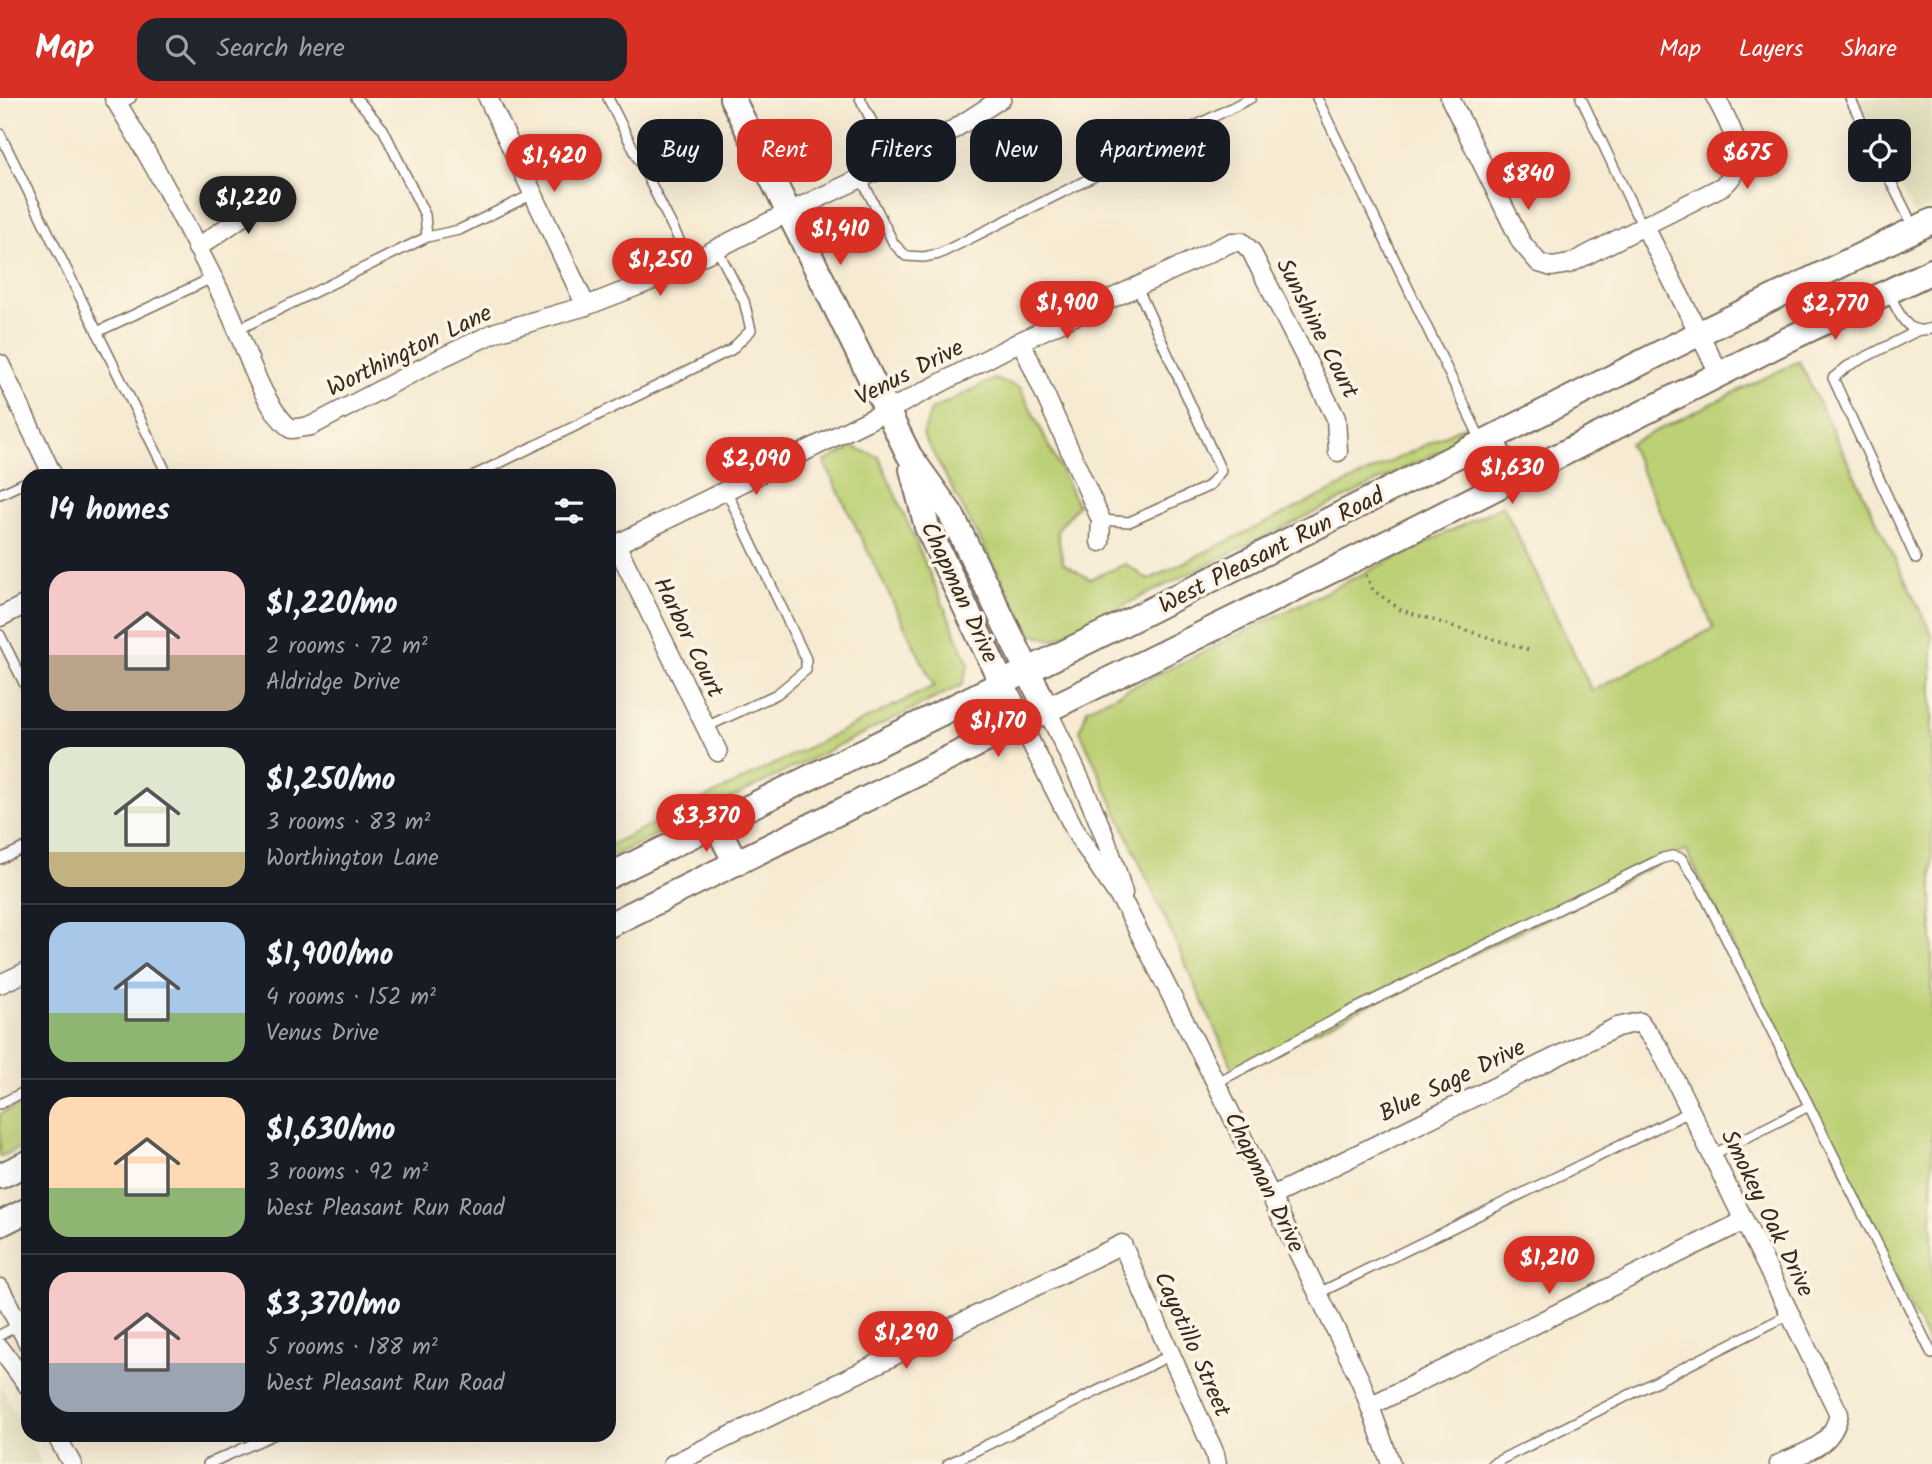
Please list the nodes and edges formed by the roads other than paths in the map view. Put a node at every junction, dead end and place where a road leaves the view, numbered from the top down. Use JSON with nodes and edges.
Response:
{"nodes":[{"id":1,"x":356,"y":98,"type":"edge"},
{"id":2,"x":488,"y":98,"type":"edge"},
{"id":3,"x":607,"y":98,"type":"edge"},
{"id":4,"x":732,"y":98,"type":"edge"},
{"id":5,"x":860,"y":98,"type":"edge"},
{"id":6,"x":1002,"y":98,"type":"edge"},
{"id":7,"x":1251,"y":98,"type":"edge"},
{"id":8,"x":1317,"y":98,"type":"edge"},
{"id":9,"x":1450,"y":98,"type":"edge"},
{"id":10,"x":1581,"y":98,"type":"edge"},
{"id":11,"x":1716,"y":98,"type":"edge"},
{"id":12,"x":1850,"y":98,"type":"edge"},
{"id":13,"x":121,"y":100,"type":"edge"},
{"id":14,"x":983,"y":103,"type":"edge"},
{"id":15,"x":871,"y":119,"type":"edge"},
{"id":16,"x":1860,"y":119,"type":"edge"},
{"id":17,"x":956,"y":124,"type":"edge"},
{"id":18,"x":0,"y":134,"type":"edge"},
{"id":19,"x":853,"y":182,"type":"edge"},
{"id":20,"x":863,"y":182,"type":"edge"},
{"id":21,"x":1893,"y":182,"type":"edge"},
{"id":22,"x":259,"y":190,"type":"dead end"},
{"id":23,"x":533,"y":194,"type":"junction"},
{"id":24,"x":788,"y":213,"type":"junction"},
{"id":25,"x":1923,"y":225,"type":"edge"},
{"id":26,"x":1645,"y":227,"type":"junction"},
{"id":27,"x":428,"y":237,"type":"junction"},
{"id":28,"x":1232,"y":242,"type":"joint"},
{"id":29,"x":197,"y":248,"type":"junction"},
{"id":30,"x":717,"y":249,"type":"junction"},
{"id":31,"x":690,"y":262,"type":"junction"},
{"id":32,"x":1932,"y":271,"type":"edge"},
{"id":33,"x":212,"y":278,"type":"junction"},
{"id":34,"x":1137,"y":287,"type":"junction"},
{"id":35,"x":1888,"y":292,"type":"junction"},
{"id":36,"x":586,"y":306,"type":"junction"},
{"id":37,"x":237,"y":330,"type":"junction"},
{"id":38,"x":1917,"y":331,"type":"junction"},
{"id":39,"x":1931,"y":331,"type":"edge"},
{"id":40,"x":97,"y":332,"type":"junction"},
{"id":41,"x":1700,"y":333,"type":"junction"},
{"id":42,"x":1021,"y":341,"type":"junction"},
{"id":43,"x":1,"y":370,"type":"edge"},
{"id":44,"x":1720,"y":375,"type":"junction"},
{"id":45,"x":887,"y":411,"type":"junction"},
{"id":46,"x":1487,"y":441,"type":"junction"},
{"id":47,"x":1338,"y":452,"type":"dead end"},
{"id":48,"x":909,"y":455,"type":"junction"},
{"id":49,"x":45,"y":469,"type":"edge"},
{"id":50,"x":165,"y":469,"type":"edge"},
{"id":51,"x":487,"y":469,"type":"edge"},
{"id":52,"x":1511,"y":481,"type":"junction"},
{"id":53,"x":21,"y":484,"type":"edge"},
{"id":54,"x":726,"y":490,"type":"junction"},
{"id":55,"x":0,"y":494,"type":"edge"},
{"id":56,"x":1101,"y":520,"type":"junction"},
{"id":57,"x":1100,"y":542,"type":"dead end"},
{"id":58,"x":616,"y":544,"type":"edge"},
{"id":59,"x":616,"y":554,"type":"edge"},
{"id":60,"x":1916,"y":559,"type":"dead end"},
{"id":61,"x":21,"y":606,"type":"edge"},
{"id":62,"x":0,"y":617,"type":"edge"},
{"id":63,"x":0,"y":635,"type":"edge"},
{"id":64,"x":1028,"y":670,"type":"junction"},
{"id":65,"x":21,"y":677,"type":"edge"},
{"id":66,"x":1001,"y":683,"type":"junction"},
{"id":67,"x":1047,"y":710,"type":"junction"},
{"id":68,"x":1021,"y":723,"type":"junction"},
{"id":69,"x":706,"y":727,"type":"junction"},
{"id":70,"x":718,"y":752,"type":"dead end"},
{"id":71,"x":716,"y":824,"type":"junction"},
{"id":72,"x":21,"y":849,"type":"edge"},
{"id":73,"x":0,"y":859,"type":"edge"},
{"id":74,"x":736,"y":863,"type":"junction"},
{"id":75,"x":616,"y":873,"type":"edge"},
{"id":76,"x":1126,"y":907,"type":"junction"},
{"id":77,"x":616,"y":922,"type":"edge"},
{"id":78,"x":21,"y":974,"type":"edge"},
{"id":79,"x":0,"y":984,"type":"edge"},
{"id":80,"x":1652,"y":1035,"type":"joint"},
{"id":81,"x":1216,"y":1083,"type":"junction"},
{"id":82,"x":21,"y":1094,"type":"edge"},
{"id":83,"x":0,"y":1104,"type":"edge"},
{"id":84,"x":1809,"y":1106,"type":"junction"},
{"id":85,"x":1691,"y":1111,"type":"junction"},
{"id":86,"x":1712,"y":1155,"type":"junction"},
{"id":87,"x":21,"y":1166,"type":"edge"},
{"id":88,"x":0,"y":1176,"type":"edge"},
{"id":89,"x":1272,"y":1196,"type":"junction"},
{"id":90,"x":21,"y":1214,"type":"edge"},
{"id":91,"x":1744,"y":1221,"type":"junction"},
{"id":92,"x":0,"y":1224,"type":"edge"},
{"id":93,"x":0,"y":1288,"type":"edge"},
{"id":94,"x":1320,"y":1293,"type":"junction"},
{"id":95,"x":1790,"y":1314,"type":"junction"},
{"id":96,"x":21,"y":1319,"type":"edge"},
{"id":97,"x":21,"y":1323,"type":"edge"},
{"id":98,"x":0,"y":1335,"type":"edge"},
{"id":99,"x":0,"y":1348,"type":"edge"},
{"id":100,"x":1932,"y":1354,"type":"edge"},
{"id":101,"x":1171,"y":1355,"type":"junction"},
{"id":102,"x":21,"y":1376,"type":"edge"},
{"id":103,"x":1370,"y":1406,"type":"junction"},
{"id":104,"x":60,"y":1442,"type":"edge"},
{"id":105,"x":257,"y":1442,"type":"edge"},
{"id":106,"x":72,"y":1464,"type":"edge"},
{"id":107,"x":208,"y":1464,"type":"edge"},
{"id":108,"x":673,"y":1464,"type":"edge"},
{"id":109,"x":948,"y":1464,"type":"edge"},
{"id":110,"x":1217,"y":1464,"type":"edge"},
{"id":111,"x":1391,"y":1464,"type":"edge"},
{"id":112,"x":1492,"y":1464,"type":"edge"},
{"id":113,"x":1779,"y":1464,"type":"edge"}],
"edges":[{"from":1,"to":27,"type":"lane"},
{"from":2,"to":23,"type":"street"},
{"from":3,"to":31,"type":"lane"},
{"from":4,"to":24,"type":"main road","name":"Chapman Drive"},
{"from":5,"to":15,"type":"lane"},
{"from":6,"to":14,"type":"street","name":"Worthington Lane"},
{"from":7,"to":20,"type":"lane"},
{"from":8,"to":46,"type":"lane"},
{"from":9,"to":26,"type":"street"},
{"from":10,"to":26,"type":"lane"},
{"from":11,"to":26,"type":"street"},
{"from":12,"to":16,"type":"lane"},
{"from":13,"to":29,"type":"street"},
{"from":14,"to":17,"type":"street","name":"Worthington Lane"},
{"from":18,"to":40,"type":"lane"},
{"from":19,"to":24,"type":"street","name":"Worthington Lane"},
{"from":21,"to":25,"type":"lane"},
{"from":22,"to":29,"type":"street"},
{"from":23,"to":27,"type":"lane"},
{"from":23,"to":36,"type":"street"},
{"from":24,"to":30,"type":"street","name":"Worthington Lane"},
{"from":24,"to":45,"type":"main road","name":"Chapman Drive"},
{"from":25,"to":41,"type":"main road","name":"West Pleasant Run Road"},
{"from":26,"to":41,"type":"street"},
{"from":27,"to":37,"type":"lane"},
{"from":28,"to":34,"type":"street","name":"Venus Drive"},
{"from":28,"to":47,"type":"street","name":"Sunshine Court"},
{"from":29,"to":33,"type":"street"},
{"from":30,"to":31,"type":"street","name":"Worthington Lane"},
{"from":30,"to":51,"type":"lane"},
{"from":31,"to":36,"type":"street","name":"Worthington Lane"},
{"from":32,"to":35,"type":"main road","name":"West Pleasant Run Road"},
{"from":33,"to":37,"type":"street"},
{"from":33,"to":40,"type":"lane"},
{"from":34,"to":42,"type":"street","name":"Venus Drive"},
{"from":34,"to":56,"type":"lane"},
{"from":35,"to":38,"type":"lane"},
{"from":35,"to":44,"type":"main road","name":"West Pleasant Run Road"},
{"from":36,"to":37,"type":"street","name":"Worthington Lane"},
{"from":38,"to":39,"type":"lane"},
{"from":38,"to":60,"type":"lane"},
{"from":40,"to":50,"type":"lane"},
{"from":41,"to":44,"type":"street"},
{"from":41,"to":46,"type":"main road","name":"West Pleasant Run Road"},
{"from":42,"to":45,"type":"street","name":"Venus Drive"},
{"from":42,"to":56,"type":"street"},
{"from":43,"to":49,"type":"street"},
{"from":44,"to":52,"type":"main road","name":"West Pleasant Run Road"},
{"from":45,"to":48,"type":"main road","name":"Chapman Drive"},
{"from":45,"to":54,"type":"street","name":"Venus Drive"},
{"from":46,"to":52,"type":"main road"},
{"from":46,"to":64,"type":"main road","name":"West Pleasant Run Road"},
{"from":48,"to":64,"type":"main road","name":"Chapman Drive"},
{"from":48,"to":66,"type":"main road","name":"Chapman Drive"},
{"from":52,"to":67,"type":"main road","name":"West Pleasant Run Road"},
{"from":53,"to":55,"type":"lane"},
{"from":54,"to":58,"type":"street","name":"Venus Drive"},
{"from":54,"to":69,"type":"lane"},
{"from":56,"to":57,"type":"street"},
{"from":59,"to":69,"type":"street","name":"Harbor Court"},
{"from":61,"to":62,"type":"street"},
{"from":63,"to":65,"type":"lane"},
{"from":64,"to":66,"type":"main road","name":"West Pleasant Run Road"},
{"from":64,"to":67,"type":"main road","name":"Chapman Drive"},
{"from":66,"to":68,"type":"main road","name":"Chapman Drive"},
{"from":66,"to":71,"type":"main road","name":"West Pleasant Run Road"},
{"from":67,"to":68,"type":"main road","name":"West Pleasant Run Road"},
{"from":67,"to":76,"type":"street","name":"Chapman Drive"},
{"from":68,"to":74,"type":"main road","name":"West Pleasant Run Road"},
{"from":68,"to":76,"type":"street","name":"Chapman Drive"},
{"from":69,"to":70,"type":"street","name":"Harbor Court"},
{"from":71,"to":74,"type":"main road"},
{"from":71,"to":75,"type":"main road","name":"West Pleasant Run Road"},
{"from":72,"to":73,"type":"lane"},
{"from":74,"to":77,"type":"main road","name":"West Pleasant Run Road"},
{"from":76,"to":81,"type":"street","name":"Chapman Drive"},
{"from":78,"to":79,"type":"street"},
{"from":80,"to":85,"type":"street","name":"Smokey Oak Drive"},
{"from":80,"to":89,"type":"street","name":"Blue Sage Drive"},
{"from":81,"to":84,"type":"lane"},
{"from":81,"to":89,"type":"street","name":"Chapman Drive"},
{"from":82,"to":83,"type":"lane"},
{"from":84,"to":86,"type":"lane"},
{"from":84,"to":100,"type":"lane"},
{"from":85,"to":86,"type":"street","name":"Smokey Oak Drive"},
{"from":85,"to":94,"type":"lane"},
{"from":86,"to":91,"type":"street","name":"Smokey Oak Drive"},
{"from":87,"to":88,"type":"main road"},
{"from":89,"to":94,"type":"street","name":"Chapman Drive"},
{"from":90,"to":92,"type":"main road"},
{"from":91,"to":95,"type":"street","name":"Smokey Oak Drive"},
{"from":91,"to":103,"type":"street"},
{"from":93,"to":96,"type":"street"},
{"from":94,"to":103,"type":"street","name":"Chapman Drive"},
{"from":95,"to":112,"type":"lane"},
{"from":95,"to":113,"type":"street","name":"Smokey Oak Drive"},
{"from":97,"to":98,"type":"lane"},
{"from":99,"to":102,"type":"street"},
{"from":101,"to":108,"type":"street","name":"Cayotillo Street"},
{"from":101,"to":109,"type":"lane"},
{"from":101,"to":110,"type":"street","name":"Cayotillo Street"},
{"from":103,"to":111,"type":"street","name":"Chapman Drive"},
{"from":104,"to":106,"type":"street"},
{"from":105,"to":107,"type":"lane"}]}
